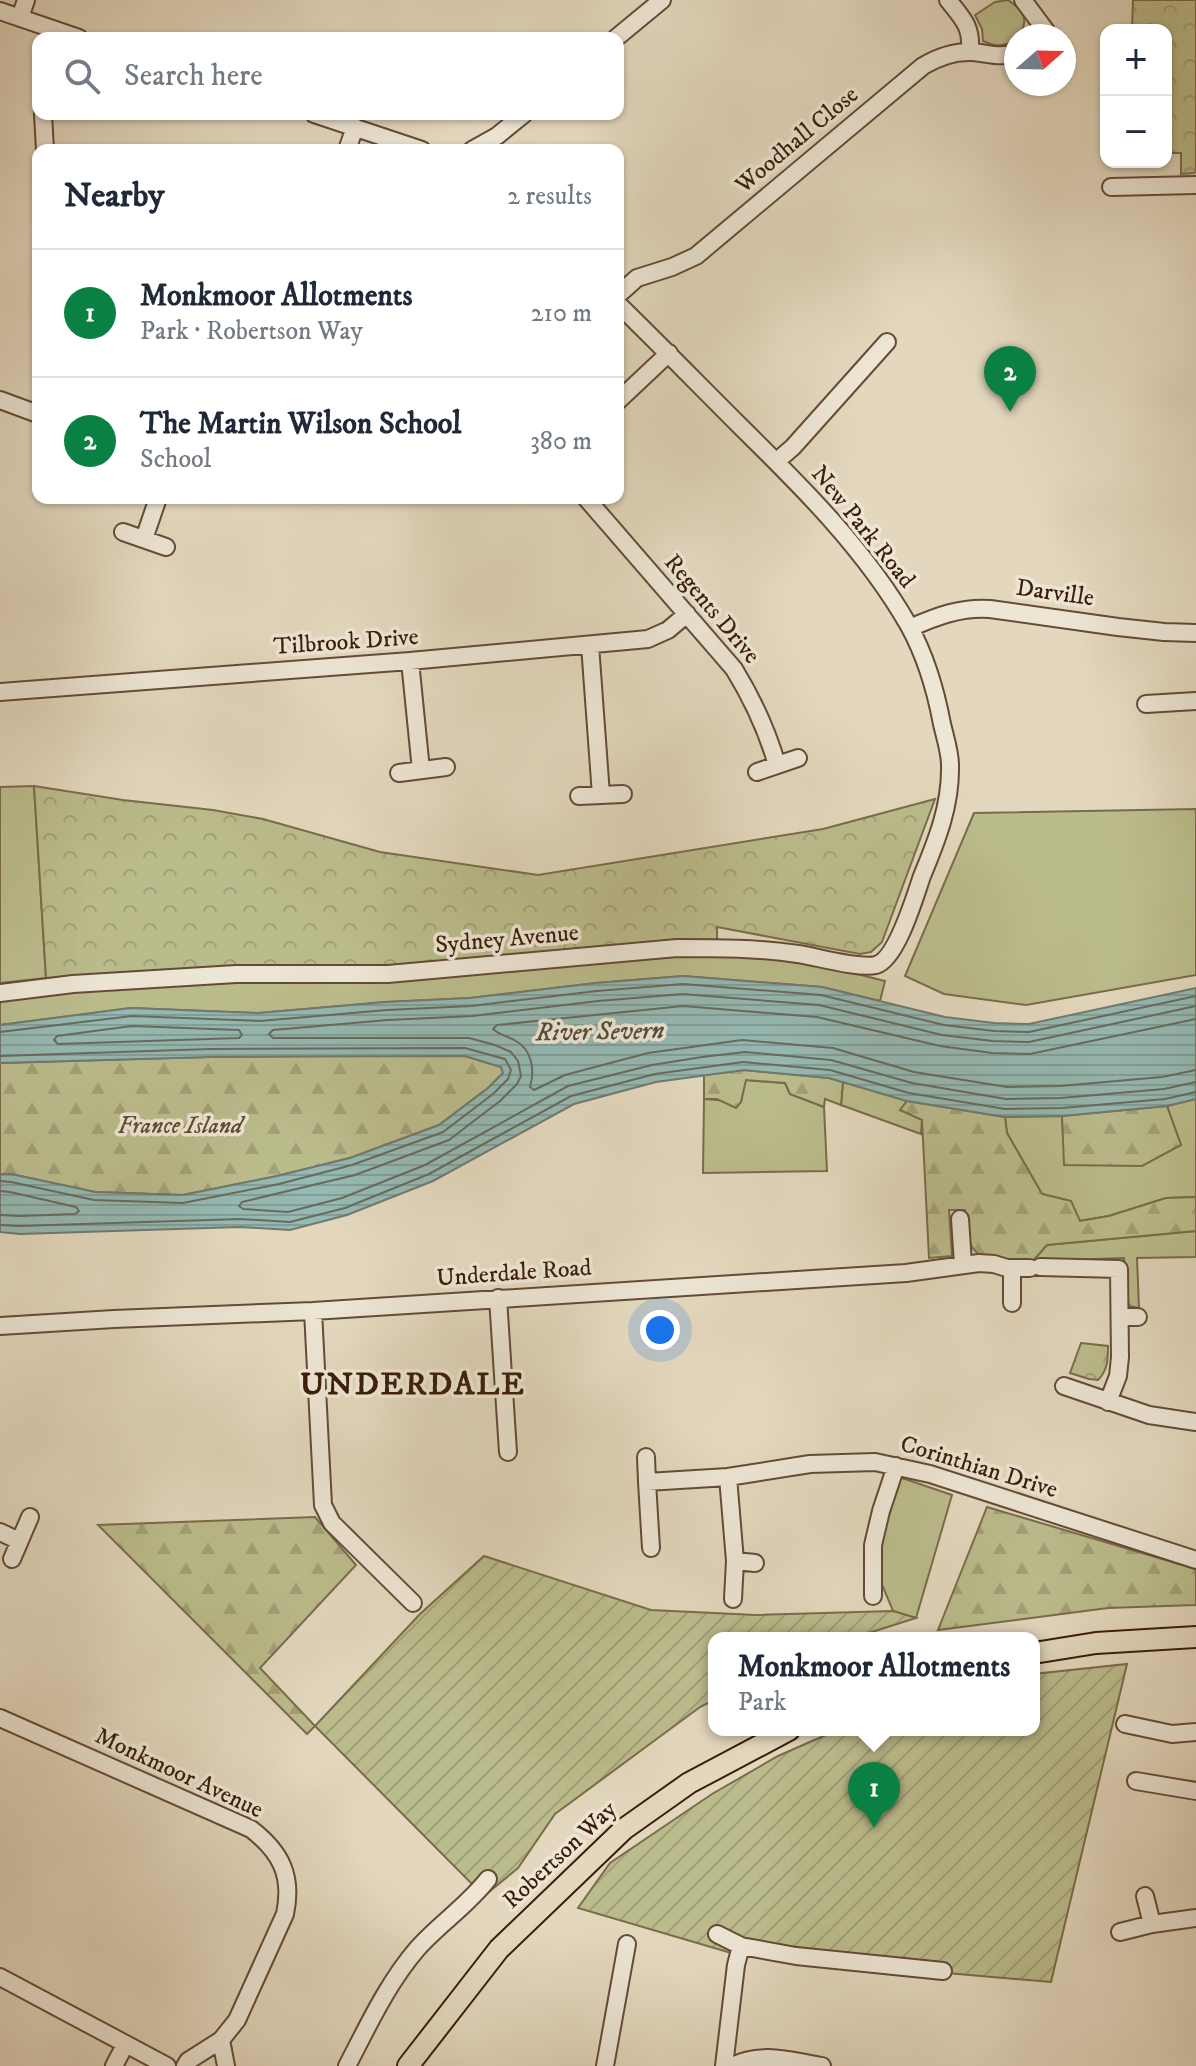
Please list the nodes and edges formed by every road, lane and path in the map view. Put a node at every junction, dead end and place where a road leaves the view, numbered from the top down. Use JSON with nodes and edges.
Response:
{"nodes":[{"id":1,"x":26,"y":0,"type":"edge"},
{"id":2,"x":662,"y":0,"type":"edge"},
{"id":3,"x":948,"y":0,"type":"edge"},
{"id":4,"x":1023,"y":0,"type":"edge"},
{"id":5,"x":0,"y":11,"type":"edge"},
{"id":6,"x":20,"y":18,"type":"junction"},
{"id":7,"x":1039,"y":24,"type":"edge"},
{"id":8,"x":52,"y":32,"type":"edge"},
{"id":9,"x":623,"y":32,"type":"edge"},
{"id":10,"x":970,"y":52,"type":"junction"},
{"id":11,"x":1004,"y":56,"type":"edge"},
{"id":12,"x":43,"y":120,"type":"edge"},
{"id":13,"x":333,"y":120,"type":"edge"},
{"id":14,"x":517,"y":120,"type":"edge"},
{"id":15,"x":355,"y":127,"type":"junction"},
{"id":16,"x":45,"y":144,"type":"edge"},
{"id":17,"x":349,"y":144,"type":"edge"},
{"id":18,"x":405,"y":144,"type":"edge"},
{"id":19,"x":483,"y":144,"type":"edge"},
{"id":20,"x":1196,"y":185,"type":"edge"},
{"id":21,"x":1111,"y":187,"type":"dead end"},
{"id":22,"x":624,"y":290,"type":"edge"},
{"id":23,"x":624,"y":310,"type":"edge"},
{"id":24,"x":887,"y":342,"type":"dead end"},
{"id":25,"x":669,"y":353,"type":"junction"},
{"id":26,"x":624,"y":395,"type":"edge"},
{"id":27,"x":0,"y":400,"type":"edge"},
{"id":28,"x":32,"y":412,"type":"edge"},
{"id":29,"x":777,"y":461,"type":"junction"},
{"id":30,"x":156,"y":504,"type":"edge"},
{"id":31,"x":591,"y":504,"type":"edge"},
{"id":32,"x":123,"y":532,"type":"dead end"},
{"id":33,"x":144,"y":539,"type":"junction"},
{"id":34,"x":166,"y":547,"type":"dead end"},
{"id":35,"x":687,"y":614,"type":"junction"},
{"id":36,"x":910,"y":628,"type":"junction"},
{"id":37,"x":1196,"y":633,"type":"edge"},
{"id":38,"x":590,"y":645,"type":"junction"},
{"id":39,"x":410,"y":661,"type":"junction"},
{"id":40,"x":0,"y":692,"type":"edge"},
{"id":41,"x":1196,"y":701,"type":"edge"},
{"id":42,"x":1146,"y":704,"type":"dead end"},
{"id":43,"x":798,"y":758,"type":"dead end"},
{"id":44,"x":777,"y":765,"type":"junction"},
{"id":45,"x":446,"y":767,"type":"dead end"},
{"id":46,"x":421,"y":770,"type":"junction"},
{"id":47,"x":757,"y":772,"type":"dead end"},
{"id":48,"x":399,"y":773,"type":"dead end"},
{"id":49,"x":623,"y":794,"type":"dead end"},
{"id":50,"x":601,"y":795,"type":"junction"},
{"id":51,"x":579,"y":796,"type":"dead end"},
{"id":52,"x":936,"y":841,"type":"joint"},
{"id":53,"x":0,"y":993,"type":"edge"},
{"id":54,"x":960,"y":1219,"type":"dead end"},
{"id":55,"x":963,"y":1264,"type":"junction"},
{"id":56,"x":1012,"y":1269,"type":"junction"},
{"id":57,"x":498,"y":1298,"type":"junction"},
{"id":58,"x":1012,"y":1303,"type":"dead end"},
{"id":59,"x":313,"y":1311,"type":"junction"},
{"id":60,"x":1120,"y":1317,"type":"junction"},
{"id":61,"x":1138,"y":1317,"type":"dead end"},
{"id":62,"x":0,"y":1326,"type":"edge"},
{"id":63,"x":1064,"y":1386,"type":"dead end"},
{"id":64,"x":1108,"y":1402,"type":"junction"},
{"id":65,"x":1196,"y":1422,"type":"edge"},
{"id":66,"x":508,"y":1452,"type":"dead end"},
{"id":67,"x":646,"y":1457,"type":"dead end"},
{"id":68,"x":896,"y":1466,"type":"junction"},
{"id":69,"x":728,"y":1477,"type":"junction"},
{"id":70,"x":647,"y":1482,"type":"junction"},
{"id":71,"x":30,"y":1517,"type":"dead end"},
{"id":72,"x":0,"y":1532,"type":"edge"},
{"id":73,"x":19,"y":1541,"type":"junction"},
{"id":74,"x":651,"y":1548,"type":"dead end"},
{"id":75,"x":12,"y":1559,"type":"dead end"},
{"id":76,"x":1196,"y":1560,"type":"edge"},
{"id":77,"x":735,"y":1561,"type":"junction"},
{"id":78,"x":755,"y":1563,"type":"dead end"},
{"id":79,"x":873,"y":1596,"type":"dead end"},
{"id":80,"x":733,"y":1599,"type":"dead end"},
{"id":81,"x":413,"y":1603,"type":"dead end"},
{"id":82,"x":1196,"y":1637,"type":"edge"},
{"id":83,"x":1040,"y":1652,"type":"edge"},
{"id":84,"x":0,"y":1718,"type":"edge"},
{"id":85,"x":1125,"y":1724,"type":"dead end"},
{"id":86,"x":1196,"y":1732,"type":"edge"},
{"id":87,"x":778,"y":1736,"type":"edge"},
{"id":88,"x":1136,"y":1781,"type":"dead end"},
{"id":89,"x":1192,"y":1791,"type":"edge"},
{"id":90,"x":488,"y":1879,"type":"dead end"},
{"id":91,"x":1145,"y":1896,"type":"dead end"},
{"id":92,"x":1196,"y":1918,"type":"edge"},
{"id":93,"x":1152,"y":1924,"type":"junction"},
{"id":94,"x":1120,"y":1932,"type":"dead end"},
{"id":95,"x":717,"y":1934,"type":"dead end"},
{"id":96,"x":627,"y":1944,"type":"dead end"},
{"id":97,"x":741,"y":1946,"type":"junction"},
{"id":98,"x":943,"y":1971,"type":"dead end"},
{"id":99,"x":0,"y":1977,"type":"edge"},
{"id":100,"x":221,"y":2040,"type":"junction"},
{"id":101,"x":125,"y":2045,"type":"junction"},
{"id":102,"x":114,"y":2066,"type":"edge"},
{"id":103,"x":167,"y":2066,"type":"edge"},
{"id":104,"x":185,"y":2066,"type":"edge"},
{"id":105,"x":226,"y":2066,"type":"edge"},
{"id":106,"x":347,"y":2066,"type":"edge"},
{"id":107,"x":408,"y":2066,"type":"edge"},
{"id":108,"x":605,"y":2066,"type":"edge"},
{"id":109,"x":724,"y":2066,"type":"edge"},
{"id":110,"x":732,"y":2066,"type":"edge"},
{"id":111,"x":822,"y":2066,"type":"edge"}],
"edges":[{"from":1,"to":6,"type":"street"},
{"from":2,"to":9,"type":"street"},
{"from":3,"to":10,"type":"street"},
{"from":4,"to":7,"type":"street"},
{"from":5,"to":6,"type":"street"},
{"from":6,"to":8,"type":"street"},
{"from":10,"to":11,"type":"street","name":"Woodhall Close"},
{"from":10,"to":22,"type":"street","name":"Woodhall Close"},
{"from":12,"to":16,"type":"street"},
{"from":13,"to":15,"type":"street"},
{"from":14,"to":19,"type":"street"},
{"from":15,"to":17,"type":"street"},
{"from":15,"to":18,"type":"street"},
{"from":20,"to":21,"type":"street"},
{"from":23,"to":25,"type":"street","name":"New Park Road"},
{"from":24,"to":29,"type":"street"},
{"from":25,"to":26,"type":"street"},
{"from":25,"to":29,"type":"street","name":"New Park Road"},
{"from":27,"to":28,"type":"street"},
{"from":29,"to":36,"type":"street","name":"New Park Road"},
{"from":30,"to":33,"type":"street"},
{"from":31,"to":35,"type":"street","name":"Regents Drive"},
{"from":32,"to":33,"type":"street"},
{"from":33,"to":34,"type":"street"},
{"from":35,"to":38,"type":"street","name":"Tilbrook Drive"},
{"from":35,"to":44,"type":"street","name":"Regents Drive"},
{"from":36,"to":37,"type":"street","name":"Darville"},
{"from":36,"to":52,"type":"street","name":"New Park Road"},
{"from":38,"to":39,"type":"street","name":"Tilbrook Drive"},
{"from":38,"to":50,"type":"street"},
{"from":39,"to":40,"type":"street","name":"Tilbrook Drive"},
{"from":39,"to":46,"type":"street"},
{"from":41,"to":42,"type":"street"},
{"from":43,"to":44,"type":"street"},
{"from":44,"to":47,"type":"street"},
{"from":45,"to":46,"type":"street"},
{"from":46,"to":48,"type":"street"},
{"from":49,"to":50,"type":"street"},
{"from":50,"to":51,"type":"street"},
{"from":52,"to":53,"type":"street","name":"Sydney Avenue"},
{"from":54,"to":55,"type":"street"},
{"from":55,"to":56,"type":"street","name":"Underdale Road"},
{"from":55,"to":57,"type":"street","name":"Underdale Road"},
{"from":56,"to":58,"type":"street"},
{"from":56,"to":60,"type":"street","name":"Underdale Road"},
{"from":57,"to":59,"type":"street","name":"Underdale Road"},
{"from":57,"to":66,"type":"street"},
{"from":59,"to":62,"type":"street","name":"Underdale Road"},
{"from":59,"to":81,"type":"street"},
{"from":60,"to":61,"type":"street"},
{"from":60,"to":64,"type":"street"},
{"from":63,"to":64,"type":"street"},
{"from":64,"to":65,"type":"street"},
{"from":67,"to":70,"type":"street"},
{"from":68,"to":69,"type":"street","name":"Corinthian Drive"},
{"from":68,"to":76,"type":"street","name":"Corinthian Drive"},
{"from":68,"to":79,"type":"street"},
{"from":69,"to":70,"type":"street","name":"Corinthian Drive"},
{"from":69,"to":77,"type":"street"},
{"from":70,"to":74,"type":"street"},
{"from":71,"to":73,"type":"street"},
{"from":72,"to":73,"type":"street"},
{"from":73,"to":75,"type":"street"},
{"from":77,"to":78,"type":"street"},
{"from":77,"to":80,"type":"street"},
{"from":82,"to":83,"type":"main road"},
{"from":84,"to":100,"type":"street","name":"Monkmoor Avenue"},
{"from":85,"to":86,"type":"street"},
{"from":87,"to":107,"type":"main road","name":"Robertson Way"},
{"from":88,"to":89,"type":"street"},
{"from":90,"to":106,"type":"street"},
{"from":91,"to":93,"type":"street"},
{"from":92,"to":93,"type":"street"},
{"from":93,"to":94,"type":"street"},
{"from":95,"to":97,"type":"street"},
{"from":96,"to":108,"type":"street"},
{"from":97,"to":98,"type":"street"},
{"from":97,"to":109,"type":"street"},
{"from":99,"to":101,"type":"street"},
{"from":100,"to":104,"type":"street","name":"Monkmoor Avenue"},
{"from":100,"to":105,"type":"street"},
{"from":101,"to":102,"type":"street"},
{"from":101,"to":103,"type":"street"},
{"from":110,"to":111,"type":"street"}]}
